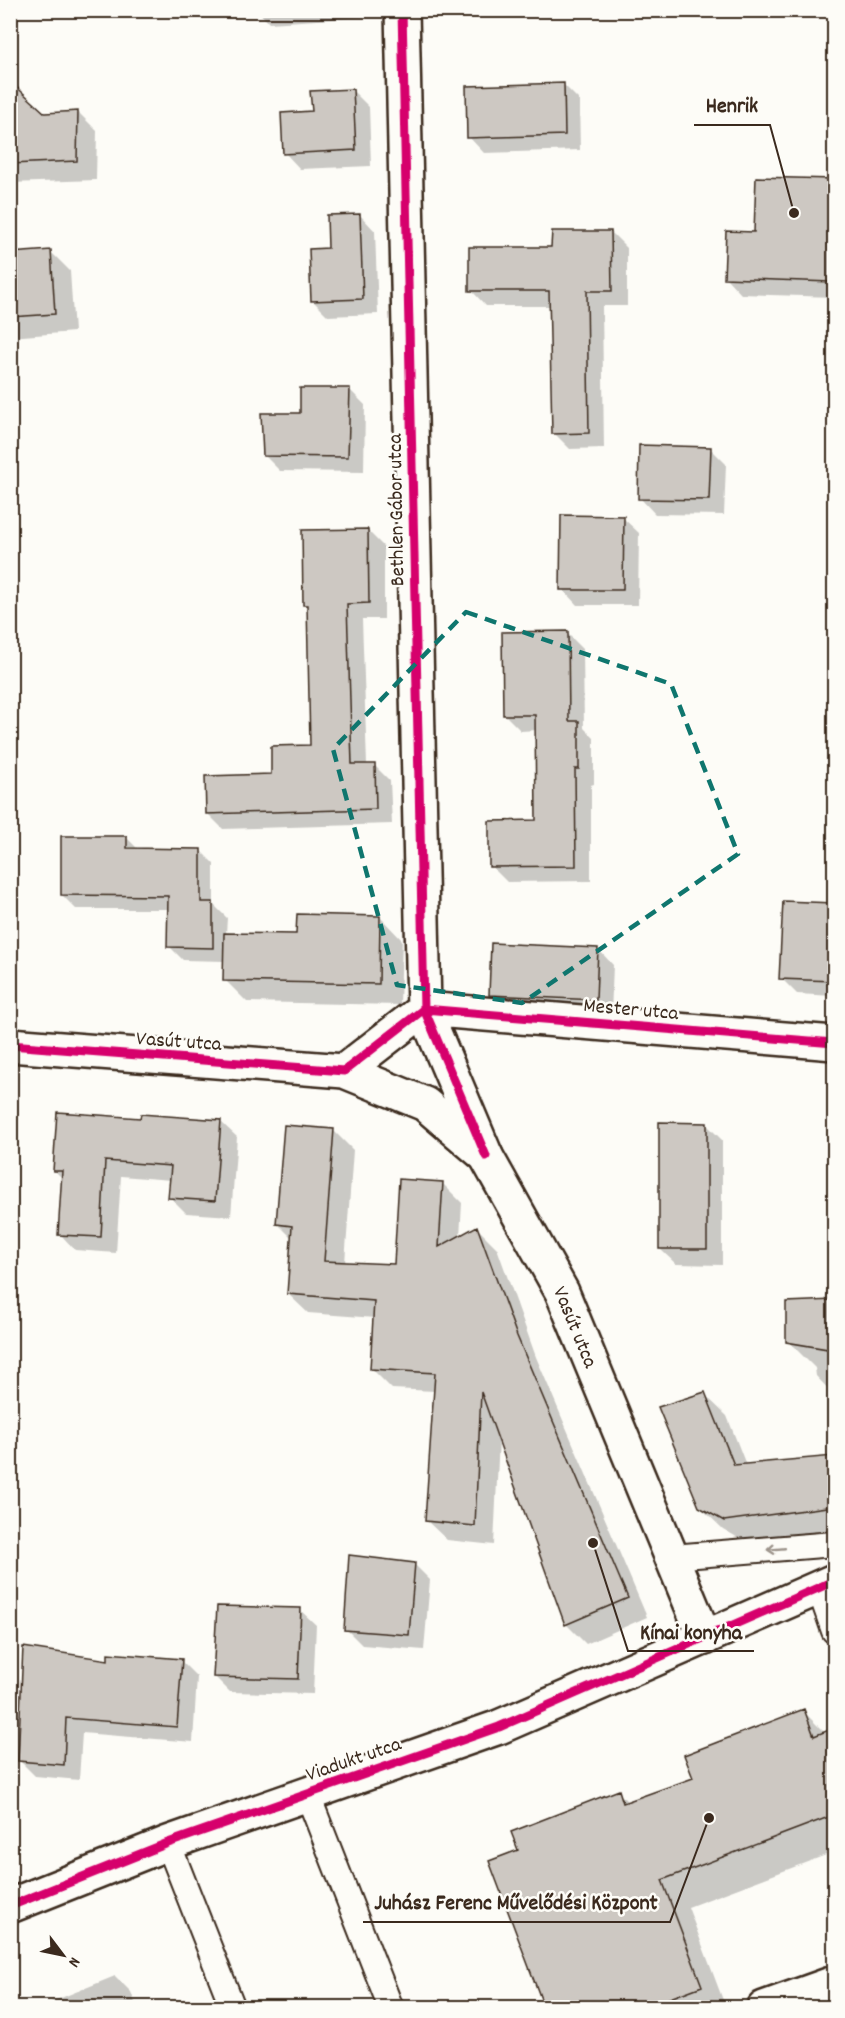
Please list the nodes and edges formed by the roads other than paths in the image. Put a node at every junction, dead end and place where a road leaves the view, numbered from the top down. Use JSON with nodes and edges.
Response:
{"nodes":[{"id":1,"x":402,"y":10,"type":"edge"},
{"id":2,"x":424,"y":1009,"type":"junction"},
{"id":3,"x":834,"y":1043,"type":"edge"},
{"id":4,"x":10,"y":1044,"type":"edge"},
{"id":5,"x":344,"y":1071,"type":"junction"},
{"id":6,"x":486,"y":1156,"type":"junction"},
{"id":7,"x":834,"y":1544,"type":"edge"},
{"id":8,"x":672,"y":1557,"type":"junction"},
{"id":9,"x":827,"y":1585,"type":"edge"},
{"id":10,"x":834,"y":1630,"type":"edge"},
{"id":11,"x":705,"y":1638,"type":"junction"},
{"id":12,"x":308,"y":1793,"type":"junction"},
{"id":13,"x":168,"y":1843,"type":"junction"},
{"id":14,"x":10,"y":1906,"type":"edge"},
{"id":15,"x":834,"y":1983,"type":"edge"},
{"id":16,"x":233,"y":2007,"type":"edge"},
{"id":17,"x":391,"y":2007,"type":"edge"},
{"id":18,"x":764,"y":2007,"type":"edge"}],
"edges":[{"from":1,"to":2,"type":"street","name":"Bethlen Gábor utca"},
{"from":2,"to":3,"type":"street","name":"Mester utca"},
{"from":2,"to":5,"type":"street"},
{"from":2,"to":6,"type":"street","name":"Bethlen Gábor utca"},
{"from":4,"to":5,"type":"street","name":"Vasút utca"},
{"from":5,"to":6,"type":"street","name":"Vasút utca"},
{"from":6,"to":8,"type":"street","name":"Vasút utca"},
{"from":7,"to":8,"type":"lane","one_way":true},
{"from":8,"to":11,"type":"street","name":"Vasút utca"},
{"from":9,"to":10,"type":"lane"},
{"from":9,"to":11,"type":"street","name":"Viadukt utca"},
{"from":11,"to":12,"type":"street","name":"Viadukt utca"},
{"from":12,"to":13,"type":"street","name":"Viadukt utca"},
{"from":12,"to":17,"type":"lane"},
{"from":13,"to":14,"type":"street","name":"Viadukt utca"},
{"from":13,"to":16,"type":"lane"},
{"from":15,"to":18,"type":"street"}]}
